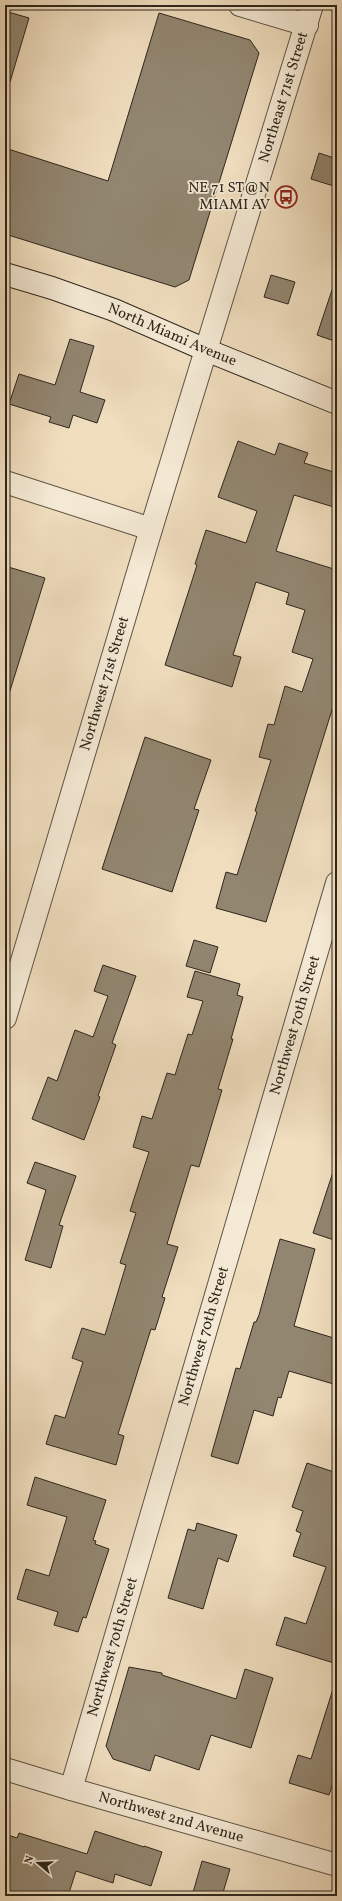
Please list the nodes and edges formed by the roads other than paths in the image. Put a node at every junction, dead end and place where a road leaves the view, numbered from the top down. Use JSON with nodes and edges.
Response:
{"nodes":[{"id":1,"x":240,"y":5,"type":"edge"},
{"id":2,"x":310,"y":15,"type":"edge"},
{"id":3,"x":5,"y":274,"type":"edge"},
{"id":4,"x":206,"y":350,"type":"junction"},
{"id":5,"x":337,"y":403,"type":"edge"},
{"id":6,"x":5,"y":482,"type":"edge"},
{"id":7,"x":151,"y":529,"type":"junction"},
{"id":8,"x":337,"y":883,"type":"edge"},
{"id":9,"x":5,"y":1018,"type":"edge"},
{"id":10,"x":5,"y":1769,"type":"edge"},
{"id":11,"x":71,"y":1789,"type":"junction"},
{"id":12,"x":337,"y":1865,"type":"edge"}],
"edges":[{"from":1,"to":2,"type":"street"},
{"from":2,"to":4,"type":"street","name":"Northeast 71st Street"},
{"from":3,"to":4,"type":"street","name":"North Miami Avenue"},
{"from":4,"to":5,"type":"street","name":"North Miami Avenue"},
{"from":4,"to":7,"type":"street","name":"Northwest 71st Street"},
{"from":6,"to":7,"type":"street"},
{"from":7,"to":9,"type":"street","name":"Northwest 71st Street"},
{"from":8,"to":11,"type":"street","name":"Northwest 70th Street"},
{"from":10,"to":11,"type":"street","name":"Northwest 2nd Avenue"},
{"from":11,"to":12,"type":"street","name":"Northwest 2nd Avenue"}]}
